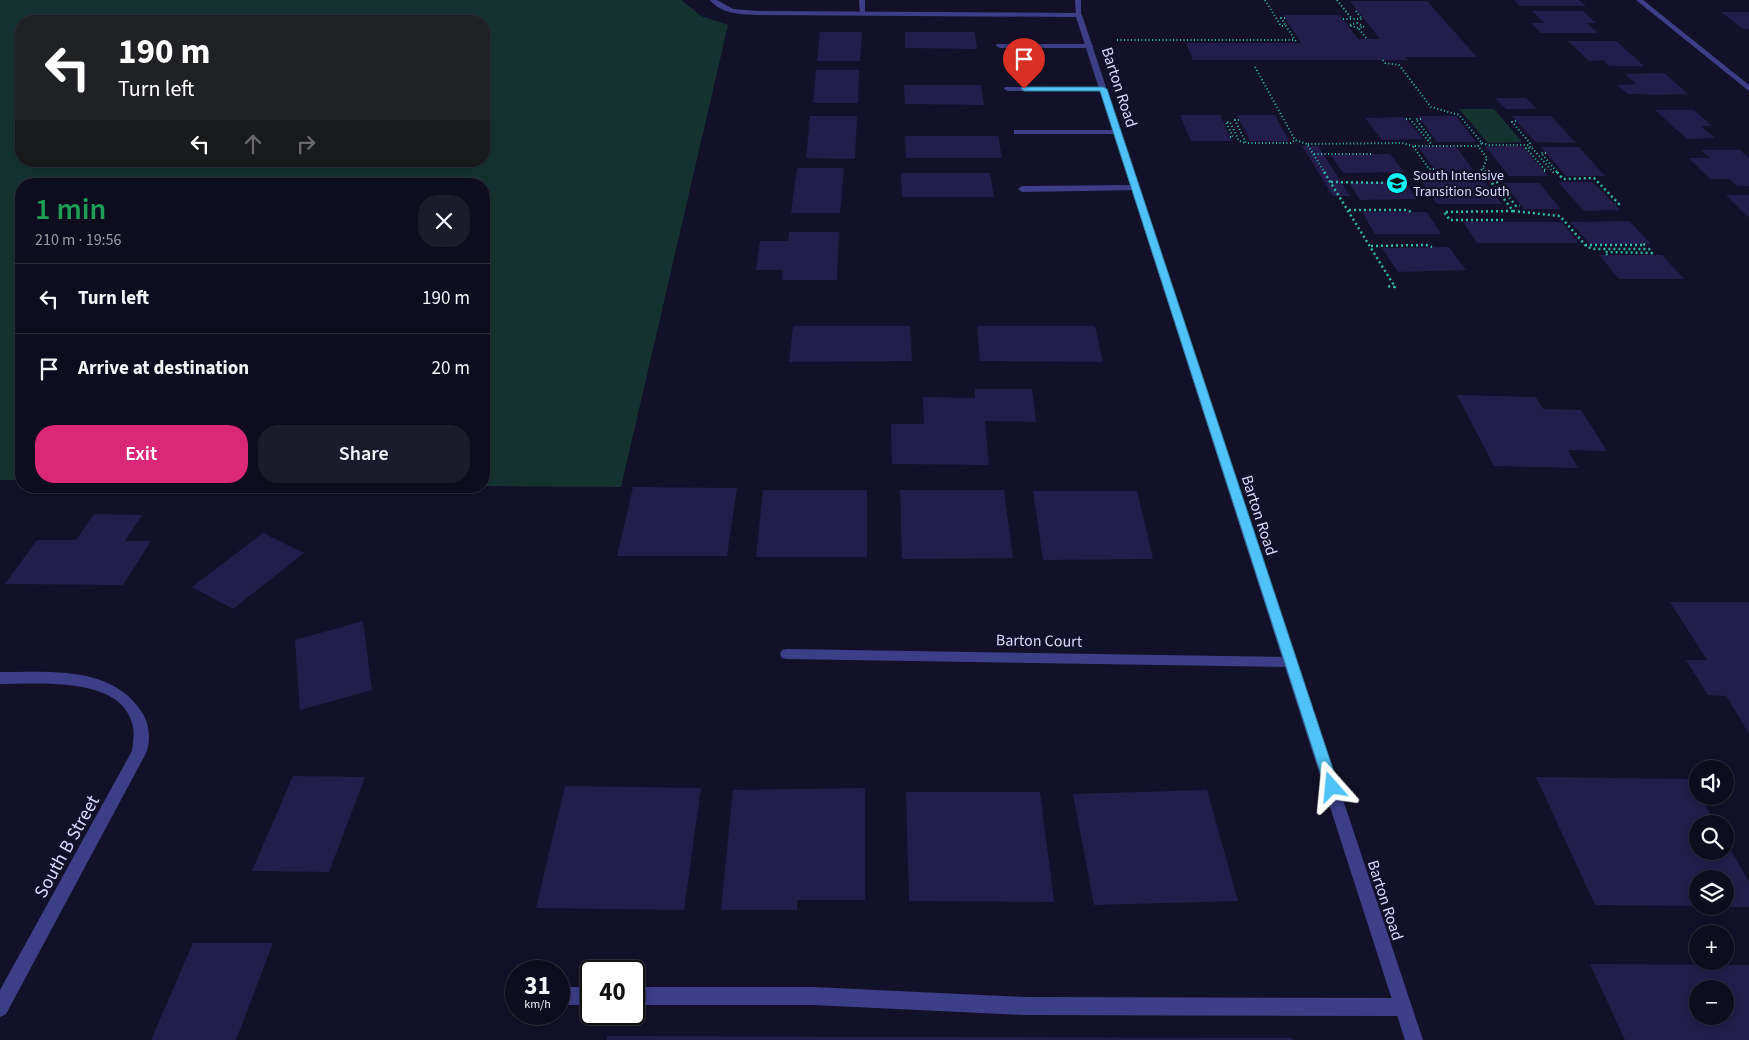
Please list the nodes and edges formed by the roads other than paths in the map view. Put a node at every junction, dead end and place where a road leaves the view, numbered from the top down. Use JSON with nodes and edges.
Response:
{"nodes":[{"id":1,"x":713,"y":0,"type":"edge"},
{"id":2,"x":862,"y":0,"type":"edge"},
{"id":3,"x":1078,"y":0,"type":"edge"},
{"id":4,"x":1638,"y":0,"type":"edge"},
{"id":5,"x":863,"y":14,"type":"junction"},
{"id":6,"x":1079,"y":15,"type":"junction"},
{"id":7,"x":1000,"y":46,"type":"dead end"},
{"id":8,"x":1090,"y":46,"type":"junction"},
{"id":9,"x":1008,"y":89,"type":"dead end"},
{"id":10,"x":1103,"y":89,"type":"junction"},
{"id":11,"x":1749,"y":89,"type":"edge"},
{"id":12,"x":1017,"y":132,"type":"dead end"},
{"id":13,"x":1118,"y":132,"type":"junction"},
{"id":14,"x":1136,"y":188,"type":"junction"},
{"id":15,"x":1022,"y":189,"type":"dead end"},
{"id":16,"x":787,"y":654,"type":"dead end"},
{"id":17,"x":1291,"y":662,"type":"junction"},
{"id":18,"x":0,"y":678,"type":"edge"},
{"id":19,"x":645,"y":996,"type":"edge"},
{"id":20,"x":1404,"y":1007,"type":"junction"},
{"id":21,"x":0,"y":1008,"type":"edge"},
{"id":22,"x":1414,"y":1040,"type":"edge"}],
"edges":[{"from":1,"to":5,"type":"street"},
{"from":2,"to":5,"type":"street"},
{"from":3,"to":6,"type":"street","name":"Barton Road"},
{"from":4,"to":11,"type":"street"},
{"from":5,"to":6,"type":"street"},
{"from":6,"to":8,"type":"street","name":"Barton Road"},
{"from":7,"to":8,"type":"street"},
{"from":8,"to":10,"type":"street","name":"Barton Road"},
{"from":9,"to":10,"type":"street"},
{"from":10,"to":13,"type":"street","name":"Barton Road"},
{"from":12,"to":13,"type":"street"},
{"from":13,"to":14,"type":"street","name":"Barton Road"},
{"from":14,"to":15,"type":"street"},
{"from":14,"to":17,"type":"street","name":"Barton Road"},
{"from":16,"to":17,"type":"street","name":"Barton Court"},
{"from":17,"to":20,"type":"street","name":"Barton Road"},
{"from":18,"to":21,"type":"street","name":"South B Street"},
{"from":19,"to":20,"type":"street"},
{"from":20,"to":22,"type":"street","name":"Barton Road"}]}
